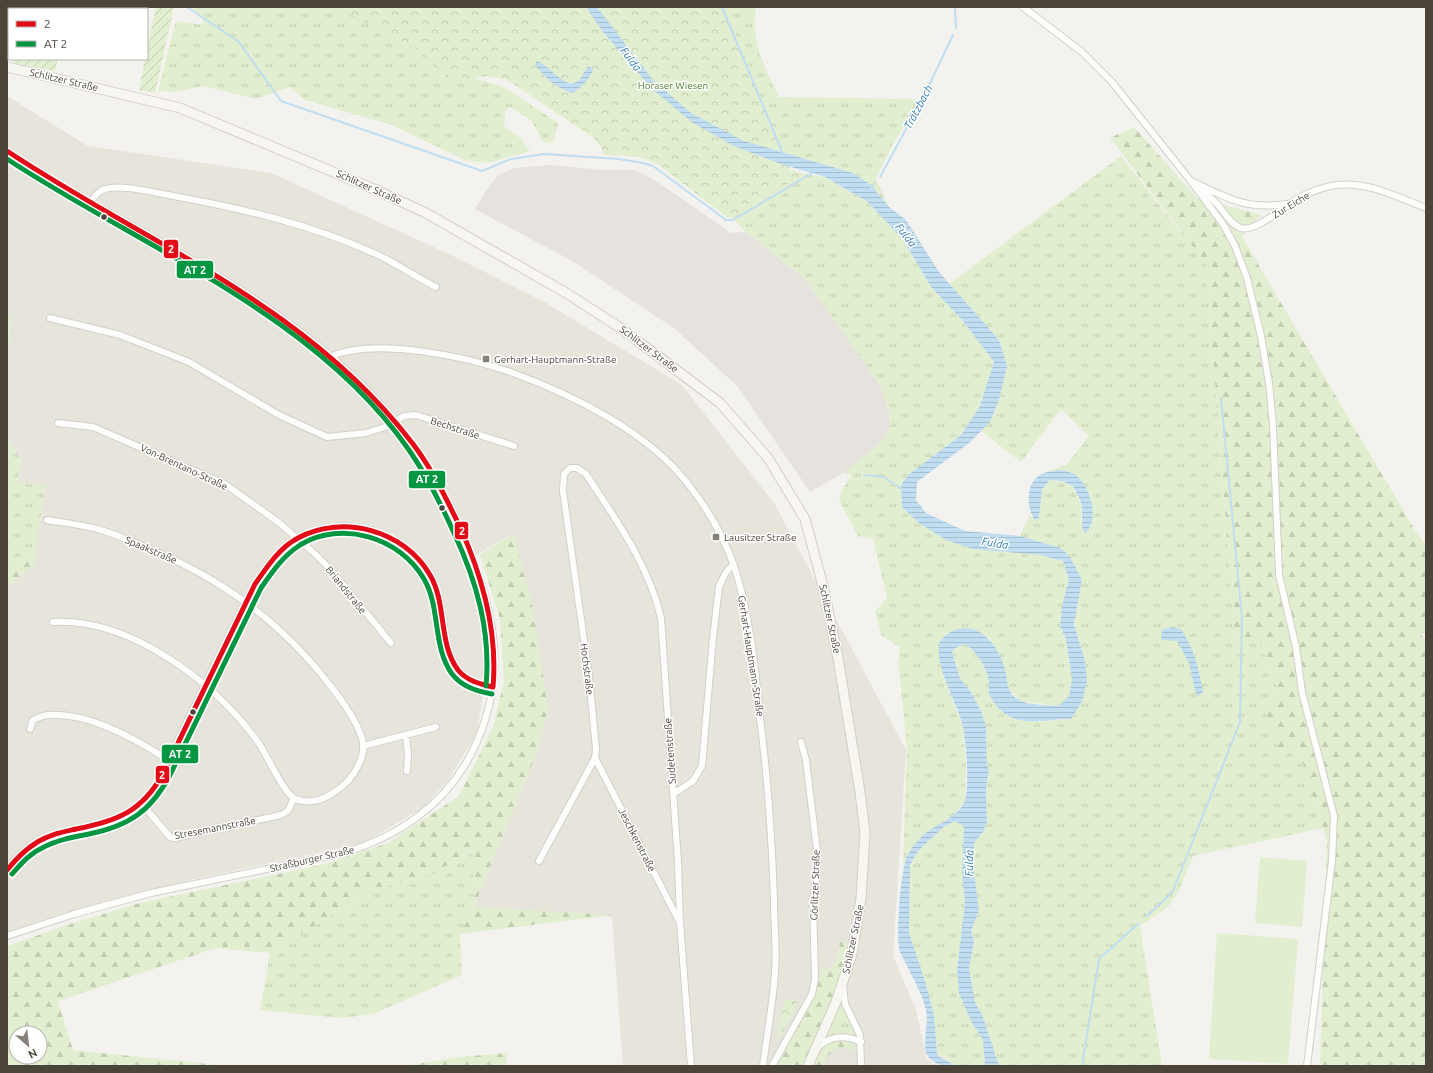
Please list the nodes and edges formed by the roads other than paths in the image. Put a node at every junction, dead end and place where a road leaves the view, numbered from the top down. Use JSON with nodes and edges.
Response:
{"nodes":[{"id":1,"x":1023,"y":7,"type":"edge"},
{"id":2,"x":7,"y":67,"type":"edge"},
{"id":3,"x":7,"y":151,"type":"edge"},
{"id":4,"x":1190,"y":180,"type":"junction"},
{"id":5,"x":1194,"y":186,"type":"junction"},
{"id":6,"x":90,"y":203,"type":"junction"},
{"id":7,"x":1288,"y":203,"type":"junction"},
{"id":8,"x":1426,"y":208,"type":"edge"},
{"id":9,"x":436,"y":287,"type":"dead end"},
{"id":10,"x":50,"y":318,"type":"dead end"},
{"id":11,"x":332,"y":356,"type":"junction"},
{"id":12,"x":396,"y":421,"type":"junction"},
{"id":13,"x":58,"y":423,"type":"dead end"},
{"id":14,"x":514,"y":446,"type":"dead end"},
{"id":15,"x":570,"y":468,"type":"joint"},
{"id":16,"x":47,"y":520,"type":"dead end"},
{"id":17,"x":298,"y":538,"type":"junction"},
{"id":18,"x":734,"y":564,"type":"junction"},
{"id":19,"x":246,"y":602,"type":"junction"},
{"id":20,"x":53,"y":622,"type":"dead end"},
{"id":21,"x":391,"y":644,"type":"dead end"},
{"id":22,"x":205,"y":684,"type":"junction"},
{"id":23,"x":493,"y":687,"type":"junction"},
{"id":24,"x":436,"y":727,"type":"dead end"},
{"id":25,"x":30,"y":729,"type":"dead end"},
{"id":26,"x":406,"y":736,"type":"junction"},
{"id":27,"x":801,"y":742,"type":"dead end"},
{"id":28,"x":363,"y":746,"type":"junction"},
{"id":29,"x":595,"y":758,"type":"junction"},
{"id":30,"x":168,"y":760,"type":"junction"},
{"id":31,"x":407,"y":771,"type":"dead end"},
{"id":32,"x":673,"y":794,"type":"junction"},
{"id":33,"x":294,"y":798,"type":"junction"},
{"id":34,"x":142,"y":804,"type":"junction"},
{"id":35,"x":539,"y":861,"type":"dead end"},
{"id":36,"x":7,"y":870,"type":"edge"},
{"id":37,"x":680,"y":922,"type":"junction"},
{"id":38,"x":7,"y":936,"type":"edge"},
{"id":39,"x":842,"y":984,"type":"junction"},
{"id":40,"x":860,"y":1042,"type":"junction"},
{"id":41,"x":816,"y":1050,"type":"junction"},
{"id":42,"x":691,"y":1066,"type":"edge"},
{"id":43,"x":763,"y":1066,"type":"edge"},
{"id":44,"x":772,"y":1066,"type":"edge"},
{"id":45,"x":808,"y":1066,"type":"edge"},
{"id":46,"x":861,"y":1066,"type":"edge"},
{"id":47,"x":1307,"y":1066,"type":"edge"}],
"edges":[{"from":1,"to":4,"type":"street"},
{"from":2,"to":39,"type":"main road","name":"Schlitzer Straße"},
{"from":3,"to":6,"type":"street","name":"Straßburger Straße"},
{"from":4,"to":5,"type":"street"},
{"from":4,"to":7,"type":"street"},
{"from":5,"to":7,"type":"street","name":"Zur Eiche"},
{"from":5,"to":47,"type":"street"},
{"from":6,"to":9,"type":"street"},
{"from":6,"to":11,"type":"street","name":"Straßburger Straße"},
{"from":7,"to":8,"type":"street","name":"Zur Eiche"},
{"from":10,"to":12,"type":"street","name":"Bechstraße"},
{"from":11,"to":12,"type":"street","name":"Straßburger Straße"},
{"from":11,"to":18,"type":"street","name":"Gerhart-Hauptmann-Straße"},
{"from":12,"to":14,"type":"street","name":"Bechstraße"},
{"from":12,"to":23,"type":"street","name":"Straßburger Straße"},
{"from":13,"to":17,"type":"street","name":"Von-Brentano-Straße"},
{"from":15,"to":29,"type":"street","name":"Hochstraße"},
{"from":15,"to":32,"type":"street","name":"Sudetenstraße"},
{"from":16,"to":19,"type":"street","name":"Spaakstraße"},
{"from":17,"to":19,"type":"street"},
{"from":17,"to":21,"type":"street","name":"Briandstraße"},
{"from":17,"to":23,"type":"street"},
{"from":18,"to":32,"type":"street"},
{"from":18,"to":43,"type":"street","name":"Gerhart-Hauptmann-Straße"},
{"from":19,"to":22,"type":"street"},
{"from":19,"to":28,"type":"street"},
{"from":20,"to":22,"type":"street"},
{"from":22,"to":30,"type":"street"},
{"from":22,"to":33,"type":"street"},
{"from":23,"to":38,"type":"street","name":"Straßburger Straße"},
{"from":24,"to":26,"type":"street"},
{"from":25,"to":30,"type":"street"},
{"from":26,"to":28,"type":"street"},
{"from":26,"to":31,"type":"street"},
{"from":27,"to":44,"type":"street","name":"Görlitzer Straße"},
{"from":28,"to":33,"type":"street"},
{"from":29,"to":35,"type":"street"},
{"from":29,"to":37,"type":"street","name":"Jeschkenstraße"},
{"from":30,"to":34,"type":"street"},
{"from":32,"to":37,"type":"street","name":"Sudetenstraße"},
{"from":33,"to":34,"type":"street","name":"Stresemannstraße"},
{"from":34,"to":36,"type":"street"},
{"from":37,"to":42,"type":"street","name":"Sudetenstraße"},
{"from":39,"to":40,"type":"street"},
{"from":39,"to":41,"type":"main road","name":"Schlitzer Straße"},
{"from":40,"to":41,"type":"street"},
{"from":40,"to":46,"type":"street"},
{"from":41,"to":45,"type":"main road","name":"Schlitzer Straße"}]}
